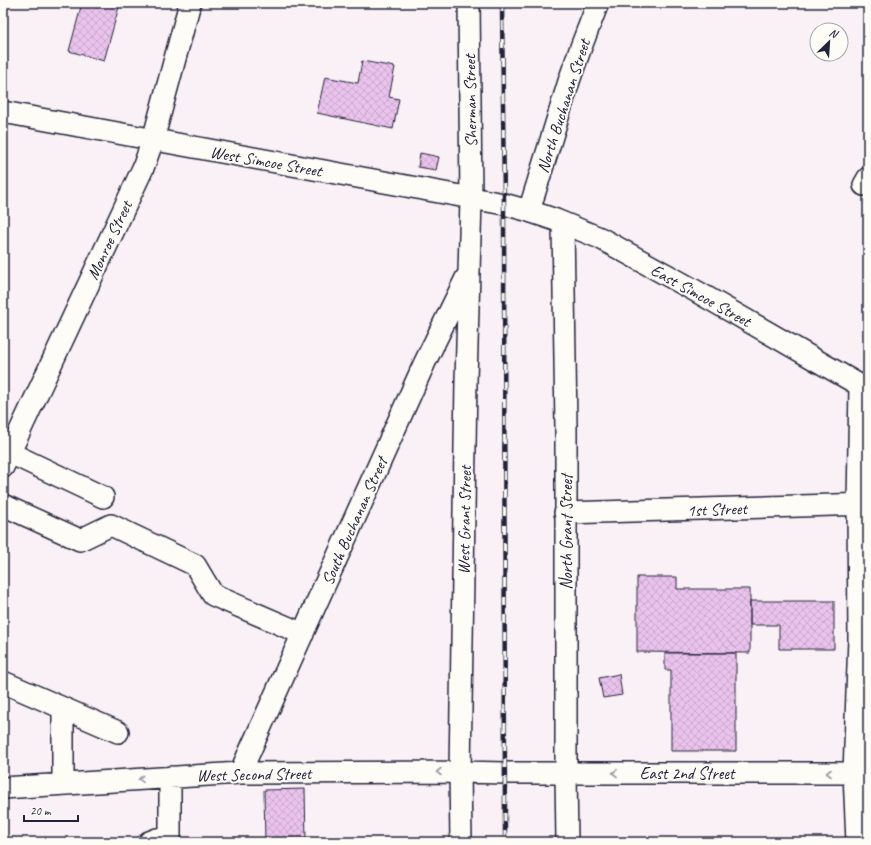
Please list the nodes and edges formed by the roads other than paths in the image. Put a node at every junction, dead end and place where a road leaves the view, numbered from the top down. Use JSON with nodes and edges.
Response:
{"nodes":[{"id":1,"x":190,"y":3,"type":"edge"},
{"id":2,"x":469,"y":3,"type":"edge"},
{"id":3,"x":598,"y":3,"type":"edge"},
{"id":4,"x":3,"y":112,"type":"edge"},
{"id":5,"x":153,"y":140,"type":"junction"},
{"id":6,"x":471,"y":199,"type":"junction"},
{"id":7,"x":530,"y":211,"type":"junction"},
{"id":8,"x":563,"y":222,"type":"junction"},
{"id":9,"x":469,"y":270,"type":"junction"},
{"id":10,"x":864,"y":387,"type":"edge"},
{"id":11,"x":6,"y":460,"type":"edge"},
{"id":12,"x":103,"y":497,"type":"dead end"},
{"id":13,"x":863,"y":504,"type":"edge"},
{"id":14,"x":3,"y":505,"type":"edge"},
{"id":15,"x":566,"y":513,"type":"junction"},
{"id":16,"x":303,"y":634,"type":"junction"},
{"id":17,"x":863,"y":638,"type":"edge"},
{"id":18,"x":3,"y":682,"type":"edge"},
{"id":19,"x":63,"y":708,"type":"junction"},
{"id":20,"x":118,"y":732,"type":"dead end"},
{"id":21,"x":460,"y":772,"type":"junction"},
{"id":22,"x":566,"y":772,"type":"junction"},
{"id":23,"x":240,"y":773,"type":"junction"},
{"id":24,"x":506,"y":773,"type":"joint"},
{"id":25,"x":861,"y":773,"type":"edge"},
{"id":26,"x":170,"y":777,"type":"junction"},
{"id":27,"x":63,"y":784,"type":"junction"},
{"id":28,"x":3,"y":788,"type":"edge"},
{"id":29,"x":170,"y":840,"type":"edge"},
{"id":30,"x":149,"y":842,"type":"edge"},
{"id":31,"x":461,"y":842,"type":"edge"},
{"id":32,"x":567,"y":842,"type":"edge"},
{"id":33,"x":856,"y":842,"type":"edge"}],
"edges":[{"from":1,"to":5,"type":"street","name":"Monroe Street"},
{"from":2,"to":6,"type":"street","name":"Sherman Street"},
{"from":3,"to":7,"type":"street","name":"North Buchanan Street"},
{"from":4,"to":5,"type":"street","name":"West Simcoe Street"},
{"from":5,"to":6,"type":"street","name":"West Simcoe Street"},
{"from":5,"to":11,"type":"street","name":"Monroe Street"},
{"from":6,"to":7,"type":"street","name":"West Simcoe Street"},
{"from":6,"to":9,"type":"street","name":"West Grant Street"},
{"from":7,"to":8,"type":"street","name":"East Simcoe Street"},
{"from":8,"to":10,"type":"street","name":"East Simcoe Street"},
{"from":8,"to":15,"type":"street","name":"North Grant Street"},
{"from":9,"to":16,"type":"street","name":"South Buchanan Street"},
{"from":9,"to":21,"type":"street","name":"West Grant Street"},
{"from":10,"to":13,"type":"street"},
{"from":11,"to":12,"type":"street"},
{"from":13,"to":15,"type":"street","name":"1st Street"},
{"from":13,"to":17,"type":"street"},
{"from":14,"to":16,"type":"street"},
{"from":15,"to":22,"type":"street","name":"North Grant Street"},
{"from":16,"to":23,"type":"street","name":"South Buchanan Street"},
{"from":17,"to":25,"type":"street"},
{"from":18,"to":19,"type":"street"},
{"from":19,"to":20,"type":"street"},
{"from":19,"to":27,"type":"street"},
{"from":21,"to":23,"type":"street","name":"West Second Street","one_way":true},
{"from":21,"to":24,"type":"street","name":"West Second Street"},
{"from":21,"to":31,"type":"street","name":"West Grant Street"},
{"from":22,"to":24,"type":"street","name":"East 2nd Street"},
{"from":25,"to":22,"type":"street","name":"East 2nd Street","one_way":true},
{"from":22,"to":32,"type":"street","name":"North Grant Street"},
{"from":23,"to":26,"type":"street","name":"West Second Street"},
{"from":25,"to":33,"type":"street"},
{"from":26,"to":27,"type":"street","name":"West Second Street","one_way":true},
{"from":26,"to":29,"type":"street"},
{"from":27,"to":28,"type":"street","name":"West Second Street"},
{"from":29,"to":30,"type":"street"}]}
